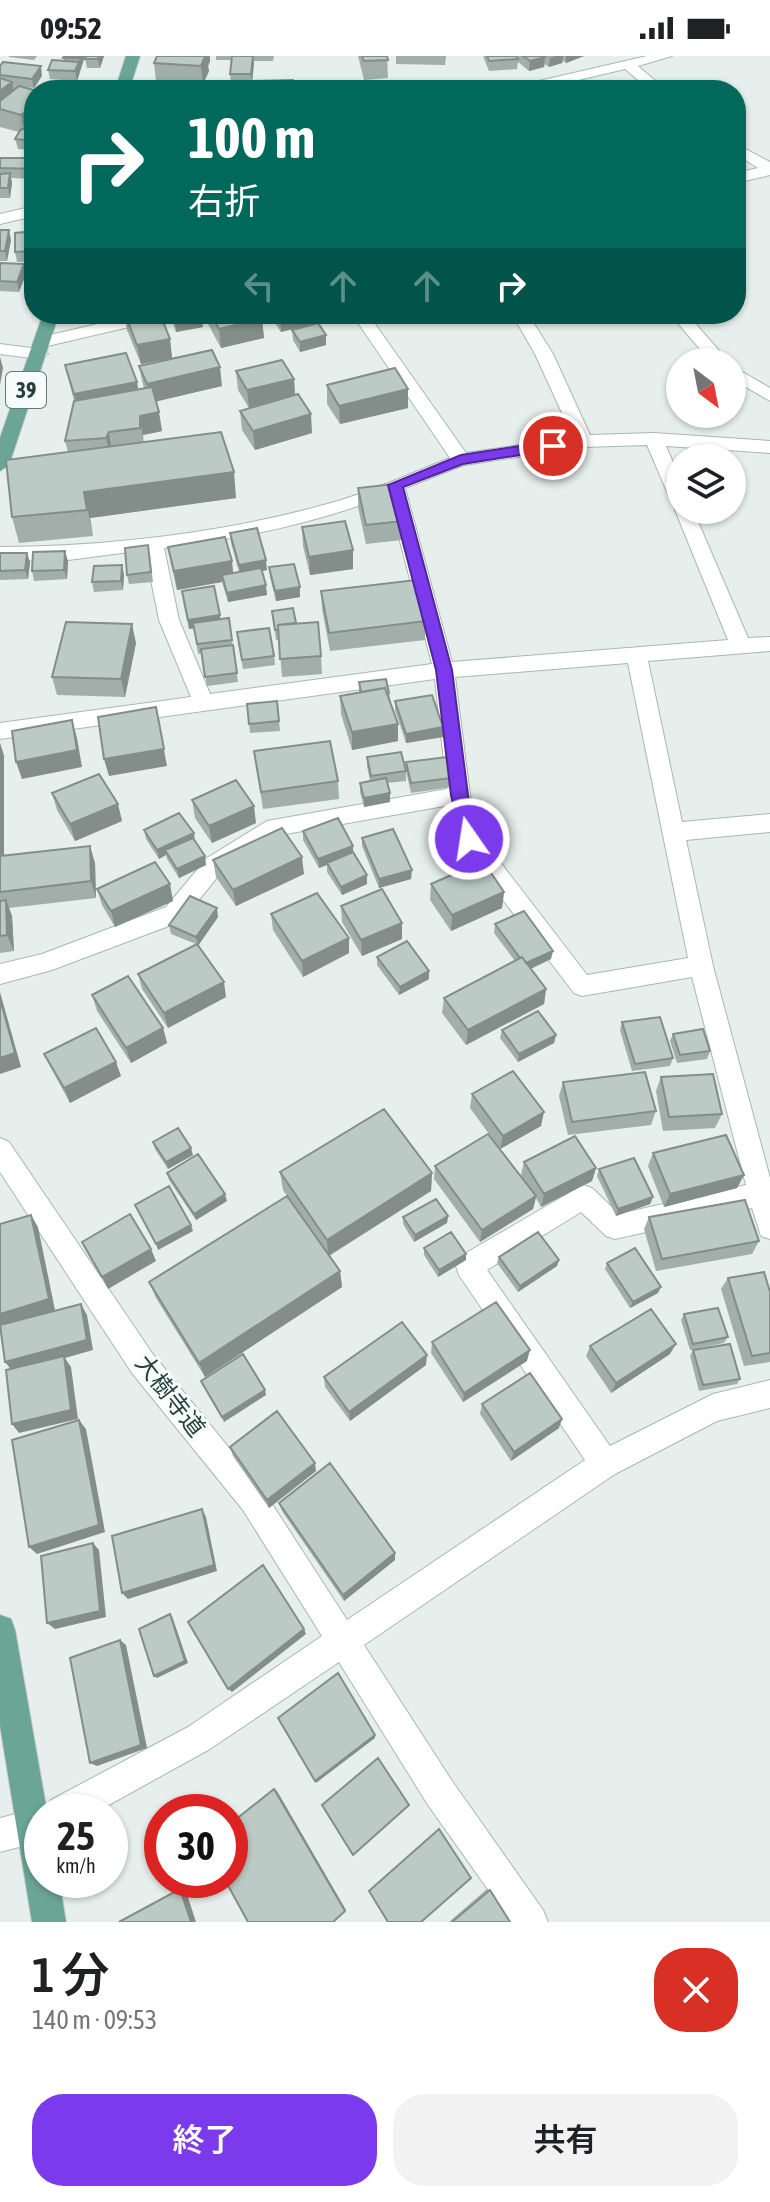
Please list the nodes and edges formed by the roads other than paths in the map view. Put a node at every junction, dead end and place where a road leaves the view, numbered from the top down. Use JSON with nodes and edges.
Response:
{"nodes":[{"id":1,"x":133,"y":56,"type":"edge"},
{"id":2,"x":594,"y":56,"type":"edge"},
{"id":3,"x":665,"y":56,"type":"edge"},
{"id":4,"x":621,"y":67,"type":"junction"},
{"id":5,"x":126,"y":80,"type":"edge"},
{"id":6,"x":562,"y":80,"type":"edge"},
{"id":7,"x":642,"y":80,"type":"edge"},
{"id":8,"x":746,"y":154,"type":"edge"},
{"id":9,"x":770,"y":170,"type":"edge"},
{"id":10,"x":746,"y":176,"type":"edge"},
{"id":11,"x":24,"y":213,"type":"edge"},
{"id":12,"x":0,"y":219,"type":"edge"},
{"id":13,"x":48,"y":324,"type":"edge"},
{"id":14,"x":126,"y":324,"type":"edge"},
{"id":15,"x":367,"y":324,"type":"edge"},
{"id":16,"x":526,"y":324,"type":"edge"},
{"id":17,"x":687,"y":324,"type":"edge"},
{"id":18,"x":41,"y":348,"type":"junction"},
{"id":19,"x":708,"y":348,"type":"edge"},
{"id":20,"x":0,"y":349,"type":"edge"},
{"id":21,"x":746,"y":380,"type":"edge"},
{"id":22,"x":770,"y":396,"type":"edge"},
{"id":23,"x":654,"y":439,"type":"junction"},
{"id":24,"x":584,"y":441,"type":"junction"},
{"id":25,"x":770,"y":447,"type":"edge"},
{"id":26,"x":461,"y":460,"type":"junction"},
{"id":27,"x":0,"y":465,"type":"edge"},
{"id":28,"x":666,"y":468,"type":"edge"},
{"id":29,"x":395,"y":485,"type":"junction"},
{"id":30,"x":690,"y":524,"type":"edge"},
{"id":31,"x":153,"y":542,"type":"junction"},
{"id":32,"x":0,"y":554,"type":"edge"},
{"id":33,"x":770,"y":644,"type":"edge"},
{"id":34,"x":741,"y":646,"type":"junction"},
{"id":35,"x":637,"y":657,"type":"junction"},
{"id":36,"x":444,"y":670,"type":"junction"},
{"id":37,"x":203,"y":702,"type":"junction"},
{"id":38,"x":0,"y":731,"type":"edge"},
{"id":39,"x":459,"y":795,"type":"junction"},
{"id":40,"x":770,"y":823,"type":"edge"},
{"id":41,"x":673,"y":832,"type":"junction"},
{"id":42,"x":701,"y":966,"type":"junction"},
{"id":43,"x":0,"y":974,"type":"edge"},
{"id":44,"x":0,"y":1150,"type":"edge"},
{"id":45,"x":762,"y":1194,"type":"junction"},
{"id":46,"x":770,"y":1227,"type":"edge"},
{"id":47,"x":770,"y":1394,"type":"edge"},
{"id":48,"x":605,"y":1464,"type":"junction"},
{"id":49,"x":0,"y":1630,"type":"edge"},
{"id":50,"x":341,"y":1641,"type":"junction"},
{"id":51,"x":32,"y":1794,"type":"edge"},
{"id":52,"x":96,"y":1794,"type":"edge"},
{"id":53,"x":24,"y":1829,"type":"edge"},
{"id":54,"x":0,"y":1835,"type":"edge"},
{"id":55,"x":45,"y":1898,"type":"edge"},
{"id":56,"x":49,"y":1922,"type":"edge"},
{"id":57,"x":531,"y":1922,"type":"edge"}],
"edges":[{"from":1,"to":5,"type":"main road"},
{"from":2,"to":4,"type":"street"},
{"from":3,"to":4,"type":"street"},
{"from":4,"to":6,"type":"street"},
{"from":4,"to":7,"type":"street"},
{"from":8,"to":9,"type":"street"},
{"from":9,"to":10,"type":"street"},
{"from":11,"to":12,"type":"street"},
{"from":13,"to":18,"type":"main road","number":"39"},
{"from":14,"to":18,"type":"street"},
{"from":15,"to":26,"type":"street"},
{"from":16,"to":24,"type":"street"},
{"from":17,"to":19,"type":"street"},
{"from":18,"to":20,"type":"street"},
{"from":18,"to":27,"type":"main road","number":"39"},
{"from":21,"to":22,"type":"street"},
{"from":23,"to":24,"type":"street"},
{"from":23,"to":25,"type":"street"},
{"from":23,"to":28,"type":"street"},
{"from":24,"to":26,"type":"street"},
{"from":26,"to":29,"type":"street"},
{"from":29,"to":31,"type":"street"},
{"from":29,"to":36,"type":"street"},
{"from":30,"to":34,"type":"street"},
{"from":31,"to":32,"type":"street"},
{"from":31,"to":37,"type":"street"},
{"from":33,"to":34,"type":"street"},
{"from":34,"to":35,"type":"street"},
{"from":35,"to":36,"type":"street"},
{"from":35,"to":41,"type":"street"},
{"from":36,"to":37,"type":"street"},
{"from":36,"to":39,"type":"street"},
{"from":37,"to":38,"type":"street"},
{"from":39,"to":42,"type":"street"},
{"from":39,"to":43,"type":"street"},
{"from":40,"to":41,"type":"street"},
{"from":41,"to":42,"type":"street"},
{"from":42,"to":45,"type":"street"},
{"from":44,"to":50,"type":"street","name":"大樹寺道"},
{"from":45,"to":46,"type":"street"},
{"from":45,"to":48,"type":"street"},
{"from":47,"to":48,"type":"street"},
{"from":48,"to":50,"type":"street"},
{"from":49,"to":51,"type":"main road"},
{"from":50,"to":52,"type":"street"},
{"from":50,"to":57,"type":"street","name":"大樹寺道"},
{"from":53,"to":54,"type":"street"},
{"from":55,"to":56,"type":"main road"}]}
